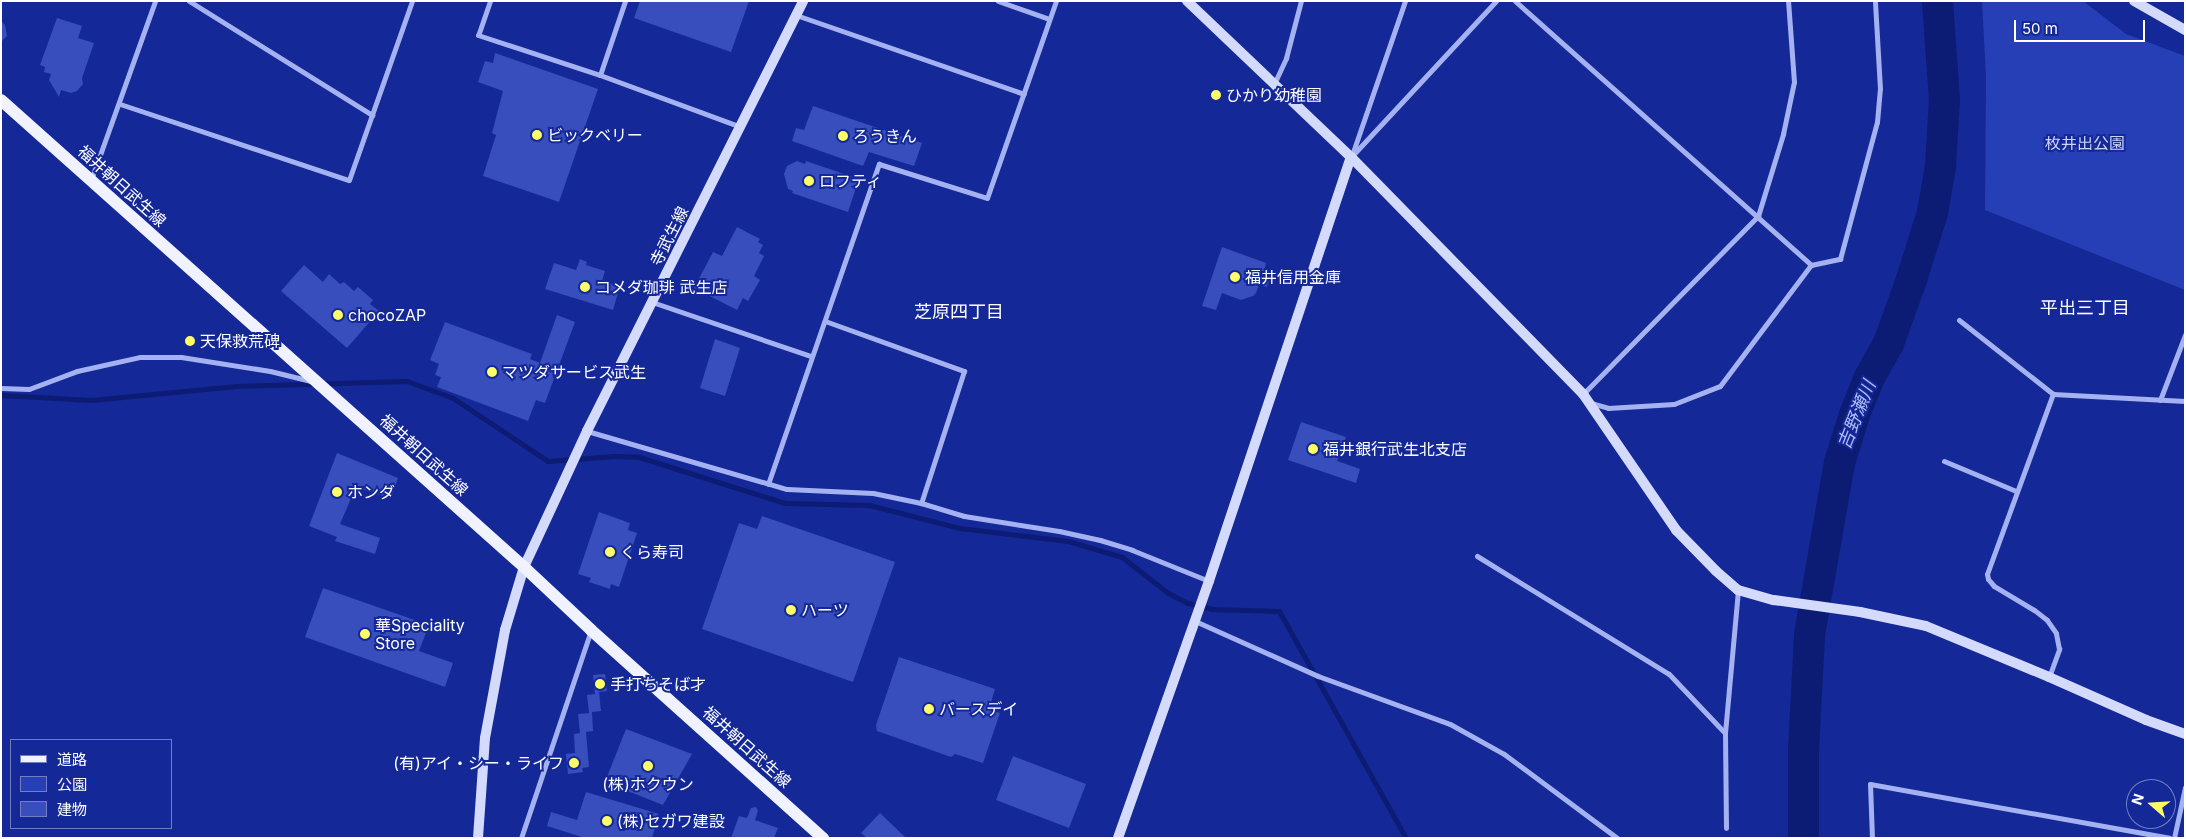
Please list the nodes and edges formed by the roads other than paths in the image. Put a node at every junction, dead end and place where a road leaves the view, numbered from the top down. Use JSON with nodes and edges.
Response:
{"nodes":[{"id":1,"x":155,"y":1,"type":"edge"},
{"id":2,"x":189,"y":1,"type":"edge"},
{"id":3,"x":412,"y":1,"type":"edge"},
{"id":4,"x":490,"y":1,"type":"edge"},
{"id":5,"x":625,"y":1,"type":"edge"},
{"id":6,"x":803,"y":1,"type":"edge"},
{"id":7,"x":998,"y":1,"type":"edge"},
{"id":8,"x":1056,"y":1,"type":"edge"},
{"id":9,"x":1187,"y":1,"type":"edge"},
{"id":10,"x":1301,"y":1,"type":"edge"},
{"id":11,"x":1404,"y":1,"type":"edge"},
{"id":12,"x":1496,"y":1,"type":"edge"},
{"id":13,"x":1515,"y":1,"type":"edge"},
{"id":14,"x":1788,"y":1,"type":"edge"},
{"id":15,"x":1875,"y":1,"type":"edge"},
{"id":16,"x":2134,"y":1,"type":"edge"},
{"id":17,"x":796,"y":15,"type":"junction"},
{"id":18,"x":1049,"y":19,"type":"junction"},
{"id":19,"x":2185,"y":30,"type":"edge"},
{"id":20,"x":600,"y":75,"type":"junction"},
{"id":21,"x":1274,"y":84,"type":"junction"},
{"id":22,"x":1024,"y":94,"type":"junction"},
{"id":23,"x":1,"y":100,"type":"edge"},
{"id":24,"x":120,"y":104,"type":"junction"},
{"id":25,"x":372,"y":115,"type":"junction"},
{"id":26,"x":741,"y":128,"type":"junction"},
{"id":27,"x":1351,"y":157,"type":"junction"},
{"id":28,"x":91,"y":180,"type":"junction"},
{"id":29,"x":1758,"y":216,"type":"junction"},
{"id":30,"x":1811,"y":266,"type":"junction"},
{"id":31,"x":652,"y":302,"type":"junction"},
{"id":32,"x":1959,"y":320,"type":"dead end"},
{"id":33,"x":825,"y":321,"type":"junction"},
{"id":34,"x":2185,"y":336,"type":"edge"},
{"id":35,"x":811,"y":356,"type":"junction"},
{"id":36,"x":319,"y":383,"type":"junction"},
{"id":37,"x":1,"y":388,"type":"edge"},
{"id":38,"x":2052,"y":394,"type":"junction"},
{"id":39,"x":1586,"y":398,"type":"junction"},
{"id":40,"x":2160,"y":400,"type":"junction"},
{"id":41,"x":2185,"y":401,"type":"edge"},
{"id":42,"x":587,"y":431,"type":"junction"},
{"id":43,"x":1944,"y":461,"type":"dead end"},
{"id":44,"x":768,"y":484,"type":"junction"},
{"id":45,"x":2016,"y":491,"type":"junction"},
{"id":46,"x":921,"y":503,"type":"junction"},
{"id":47,"x":1477,"y":556,"type":"dead end"},
{"id":48,"x":524,"y":567,"type":"junction"},
{"id":49,"x":1209,"y":581,"type":"junction"},
{"id":50,"x":1738,"y":590,"type":"junction"},
{"id":51,"x":1195,"y":621,"type":"junction"},
{"id":52,"x":591,"y":630,"type":"junction"},
{"id":53,"x":2050,"y":677,"type":"junction"},
{"id":54,"x":1725,"y":733,"type":"junction"},
{"id":55,"x":2185,"y":734,"type":"edge"},
{"id":56,"x":2185,"y":786,"type":"edge"},
{"id":57,"x":1726,"y":828,"type":"dead end"},
{"id":58,"x":478,"y":838,"type":"edge"},
{"id":59,"x":520,"y":838,"type":"edge"},
{"id":60,"x":823,"y":838,"type":"edge"},
{"id":61,"x":1118,"y":838,"type":"edge"},
{"id":62,"x":1617,"y":838,"type":"edge"},
{"id":63,"x":1872,"y":838,"type":"edge"},
{"id":64,"x":2169,"y":838,"type":"edge"},
{"id":65,"x":2174,"y":838,"type":"edge"}],
"edges":[{"from":1,"to":24,"type":"street"},
{"from":2,"to":25,"type":"street"},
{"from":3,"to":25,"type":"street"},
{"from":4,"to":20,"type":"street"},
{"from":5,"to":20,"type":"street"},
{"from":6,"to":17,"type":"street","name":"寺武生線"},
{"from":7,"to":18,"type":"street"},
{"from":8,"to":18,"type":"street"},
{"from":9,"to":21,"type":"street"},
{"from":10,"to":21,"type":"street"},
{"from":11,"to":27,"type":"street"},
{"from":12,"to":27,"type":"street"},
{"from":13,"to":29,"type":"street"},
{"from":14,"to":29,"type":"street"},
{"from":15,"to":30,"type":"street"},
{"from":16,"to":19,"type":"street"},
{"from":17,"to":22,"type":"street"},
{"from":17,"to":26,"type":"street","name":"寺武生線"},
{"from":18,"to":22,"type":"street"},
{"from":20,"to":26,"type":"street"},
{"from":21,"to":27,"type":"street"},
{"from":22,"to":33,"type":"street"},
{"from":23,"to":28,"type":"main road","name":"福井朝日武生線"},
{"from":24,"to":25,"type":"street"},
{"from":24,"to":28,"type":"street"},
{"from":26,"to":31,"type":"street","name":"寺武生線"},
{"from":27,"to":39,"type":"street"},
{"from":27,"to":49,"type":"street"},
{"from":28,"to":36,"type":"main road","name":"福井朝日武生線"},
{"from":29,"to":30,"type":"street"},
{"from":29,"to":39,"type":"street"},
{"from":30,"to":39,"type":"street"},
{"from":31,"to":35,"type":"street"},
{"from":31,"to":42,"type":"street","name":"寺武生線"},
{"from":32,"to":38,"type":"street"},
{"from":33,"to":35,"type":"street"},
{"from":33,"to":46,"type":"street"},
{"from":34,"to":40,"type":"street"},
{"from":35,"to":44,"type":"street"},
{"from":36,"to":37,"type":"street"},
{"from":36,"to":48,"type":"main road","name":"福井朝日武生線"},
{"from":38,"to":40,"type":"street"},
{"from":38,"to":45,"type":"street"},
{"from":39,"to":50,"type":"street"},
{"from":40,"to":41,"type":"street"},
{"from":42,"to":44,"type":"street"},
{"from":42,"to":48,"type":"street","name":"寺武生線"},
{"from":43,"to":45,"type":"street"},
{"from":44,"to":46,"type":"street"},
{"from":45,"to":53,"type":"street"},
{"from":46,"to":49,"type":"street"},
{"from":47,"to":54,"type":"street"},
{"from":48,"to":52,"type":"main road","name":"福井朝日武生線"},
{"from":48,"to":58,"type":"street","name":"寺武生線"},
{"from":49,"to":51,"type":"street"},
{"from":50,"to":53,"type":"street"},
{"from":50,"to":54,"type":"street"},
{"from":51,"to":61,"type":"street"},
{"from":51,"to":62,"type":"street"},
{"from":52,"to":59,"type":"street"},
{"from":52,"to":60,"type":"main road","name":"福井朝日武生線"},
{"from":53,"to":55,"type":"street"},
{"from":54,"to":57,"type":"street"},
{"from":56,"to":65,"type":"street"},
{"from":63,"to":64,"type":"street"}]}
